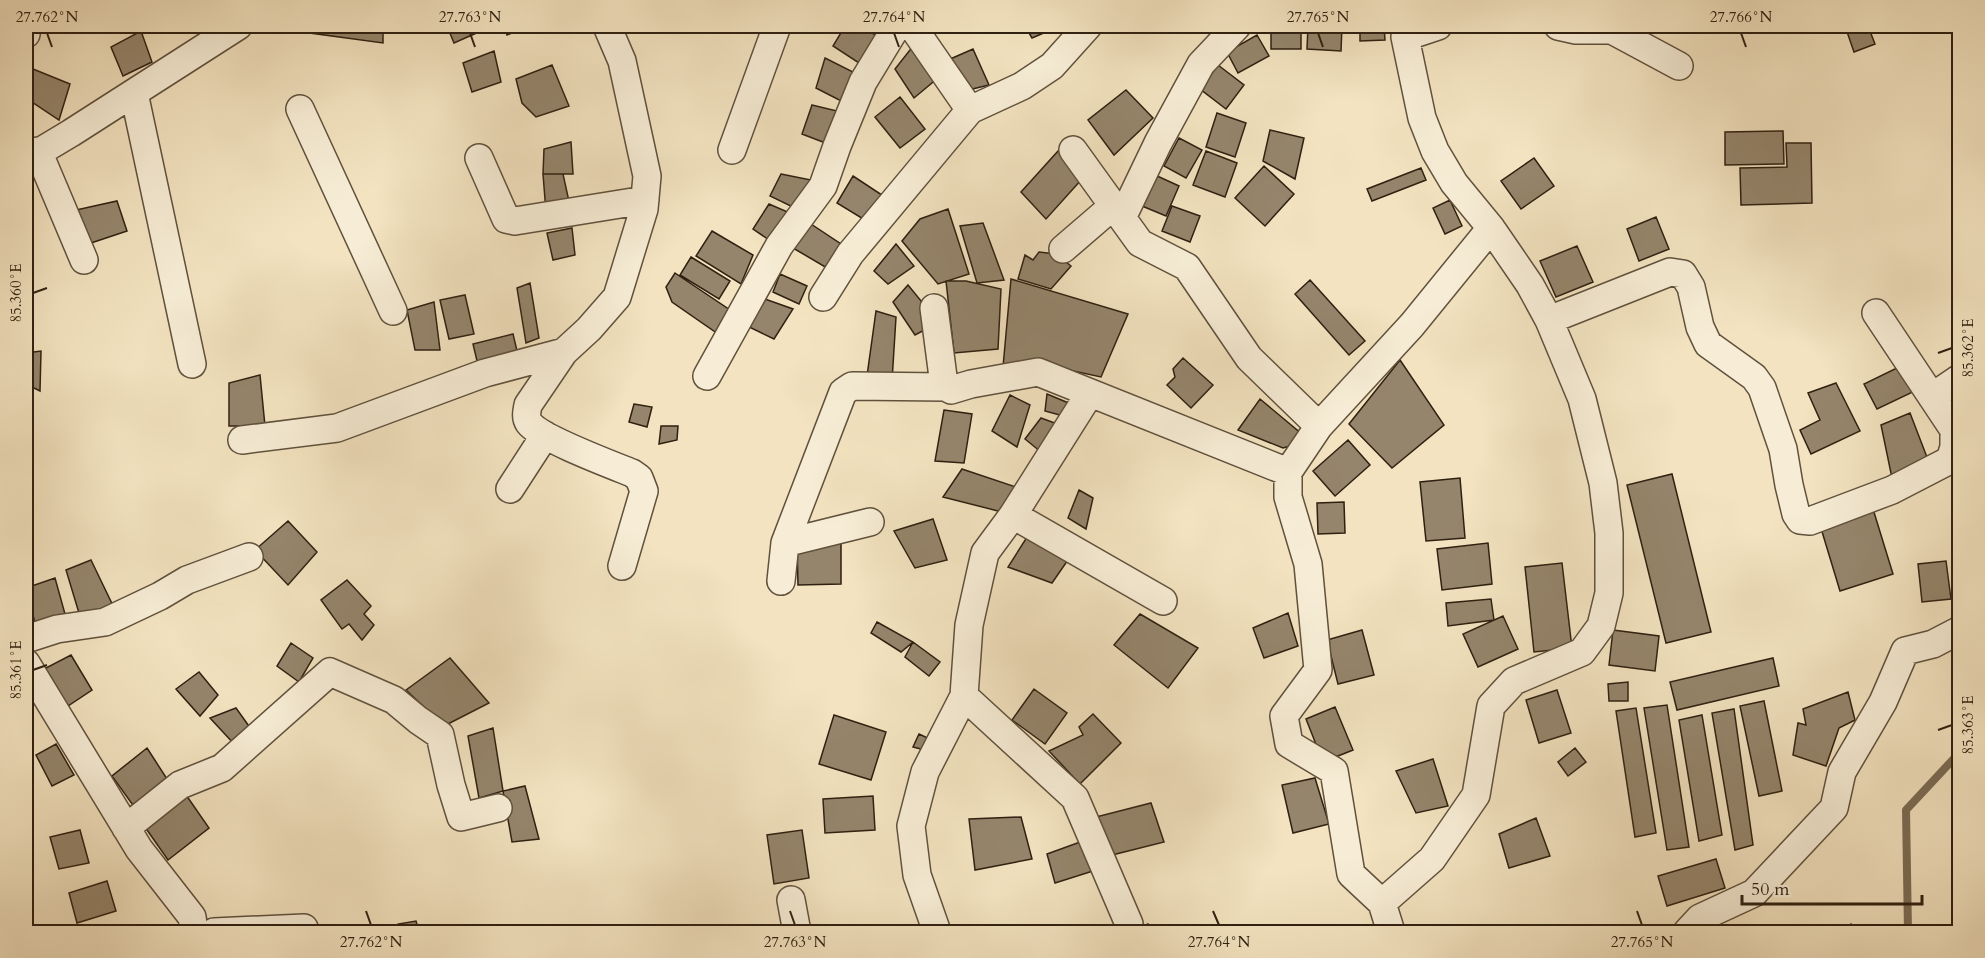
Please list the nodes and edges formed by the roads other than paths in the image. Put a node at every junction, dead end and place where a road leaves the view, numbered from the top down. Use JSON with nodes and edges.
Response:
{"nodes":[{"id":1,"x":27,"y":26,"type":"edge"},
{"id":2,"x":238,"y":26,"type":"edge"},
{"id":3,"x":607,"y":26,"type":"edge"},
{"id":4,"x":777,"y":26,"type":"edge"},
{"id":5,"x":897,"y":26,"type":"edge"},
{"id":6,"x":912,"y":26,"type":"edge"},
{"id":7,"x":1088,"y":26,"type":"edge"},
{"id":8,"x":1237,"y":26,"type":"edge"},
{"id":9,"x":1438,"y":26,"type":"edge"},
{"id":10,"x":1558,"y":26,"type":"edge"},
{"id":11,"x":1405,"y":31,"type":"edge"},
{"id":12,"x":26,"y":34,"type":"edge"},
{"id":13,"x":1679,"y":66,"type":"dead end"},
{"id":14,"x":134,"y":93,"type":"junction"},
{"id":15,"x":300,"y":109,"type":"dead end"},
{"id":16,"x":970,"y":110,"type":"junction"},
{"id":17,"x":732,"y":150,"type":"dead end"},
{"id":18,"x":1073,"y":150,"type":"dead end"},
{"id":19,"x":32,"y":156,"type":"edge"},
{"id":20,"x":479,"y":158,"type":"dead end"},
{"id":21,"x":645,"y":200,"type":"junction"},
{"id":22,"x":1118,"y":212,"type":"junction"},
{"id":23,"x":1491,"y":228,"type":"junction"},
{"id":24,"x":1064,"y":249,"type":"dead end"},
{"id":25,"x":84,"y":260,"type":"dead end"},
{"id":26,"x":823,"y":297,"type":"dead end"},
{"id":27,"x":934,"y":308,"type":"dead end"},
{"id":28,"x":393,"y":311,"type":"dead end"},
{"id":29,"x":1876,"y":313,"type":"dead end"},
{"id":30,"x":1549,"y":320,"type":"junction"},
{"id":31,"x":564,"y":351,"type":"junction"},
{"id":32,"x":192,"y":364,"type":"dead end"},
{"id":33,"x":707,"y":376,"type":"dead end"},
{"id":34,"x":1959,"y":378,"type":"edge"},
{"id":35,"x":946,"y":387,"type":"junction"},
{"id":36,"x":1090,"y":393,"type":"junction"},
{"id":37,"x":1932,"y":397,"type":"junction"},
{"id":38,"x":1318,"y":426,"type":"junction"},
{"id":39,"x":545,"y":435,"type":"junction"},
{"id":40,"x":242,"y":440,"type":"dead end"},
{"id":41,"x":1288,"y":472,"type":"junction"},
{"id":42,"x":510,"y":489,"type":"dead end"},
{"id":43,"x":1013,"y":515,"type":"junction"},
{"id":44,"x":870,"y":522,"type":"dead end"},
{"id":45,"x":785,"y":543,"type":"junction"},
{"id":46,"x":249,"y":557,"type":"dead end"},
{"id":47,"x":622,"y":566,"type":"dead end"},
{"id":48,"x":781,"y":581,"type":"dead end"},
{"id":49,"x":1163,"y":601,"type":"dead end"},
{"id":50,"x":1959,"y":630,"type":"edge"},
{"id":51,"x":26,"y":639,"type":"edge"},
{"id":52,"x":26,"y":663,"type":"edge"},
{"id":53,"x":964,"y":696,"type":"junction"},
{"id":54,"x":498,"y":808,"type":"dead end"},
{"id":55,"x":126,"y":828,"type":"junction"},
{"id":56,"x":791,"y":900,"type":"dead end"},
{"id":57,"x":1382,"y":903,"type":"junction"},
{"id":58,"x":1129,"y":924,"type":"dead end"},
{"id":59,"x":304,"y":928,"type":"dead end"},
{"id":60,"x":194,"y":933,"type":"edge"},
{"id":61,"x":214,"y":933,"type":"edge"},
{"id":62,"x":797,"y":933,"type":"edge"},
{"id":63,"x":937,"y":933,"type":"edge"},
{"id":64,"x":1391,"y":933,"type":"edge"},
{"id":65,"x":1687,"y":933,"type":"edge"}],
"edges":[{"from":1,"to":12,"type":"street"},
{"from":2,"to":14,"type":"street"},
{"from":3,"to":21,"type":"street"},
{"from":4,"to":17,"type":"street"},
{"from":5,"to":33,"type":"street"},
{"from":6,"to":16,"type":"street"},
{"from":7,"to":16,"type":"street"},
{"from":8,"to":22,"type":"street"},
{"from":9,"to":11,"type":"street"},
{"from":10,"to":13,"type":"street"},
{"from":11,"to":23,"type":"street"},
{"from":14,"to":19,"type":"street"},
{"from":14,"to":32,"type":"street"},
{"from":15,"to":28,"type":"street"},
{"from":16,"to":26,"type":"street"},
{"from":18,"to":22,"type":"street"},
{"from":19,"to":25,"type":"street"},
{"from":20,"to":21,"type":"street"},
{"from":21,"to":31,"type":"street"},
{"from":22,"to":24,"type":"street"},
{"from":22,"to":38,"type":"street"},
{"from":23,"to":30,"type":"street"},
{"from":23,"to":38,"type":"street"},
{"from":27,"to":35,"type":"street"},
{"from":29,"to":37,"type":"street"},
{"from":30,"to":37,"type":"street"},
{"from":30,"to":57,"type":"street"},
{"from":31,"to":39,"type":"street"},
{"from":31,"to":40,"type":"street"},
{"from":34,"to":37,"type":"street"},
{"from":35,"to":36,"type":"street"},
{"from":35,"to":45,"type":"street"},
{"from":36,"to":41,"type":"street"},
{"from":36,"to":43,"type":"street"},
{"from":38,"to":41,"type":"street"},
{"from":39,"to":42,"type":"street"},
{"from":39,"to":47,"type":"street"},
{"from":41,"to":57,"type":"street"},
{"from":43,"to":49,"type":"street"},
{"from":43,"to":53,"type":"street"},
{"from":44,"to":45,"type":"street"},
{"from":45,"to":48,"type":"street"},
{"from":46,"to":51,"type":"street"},
{"from":50,"to":65,"type":"street"},
{"from":52,"to":55,"type":"street"},
{"from":53,"to":58,"type":"street"},
{"from":53,"to":63,"type":"street"},
{"from":54,"to":55,"type":"street"},
{"from":55,"to":60,"type":"street"},
{"from":56,"to":62,"type":"street"},
{"from":57,"to":64,"type":"street"},
{"from":59,"to":61,"type":"street"}]}
